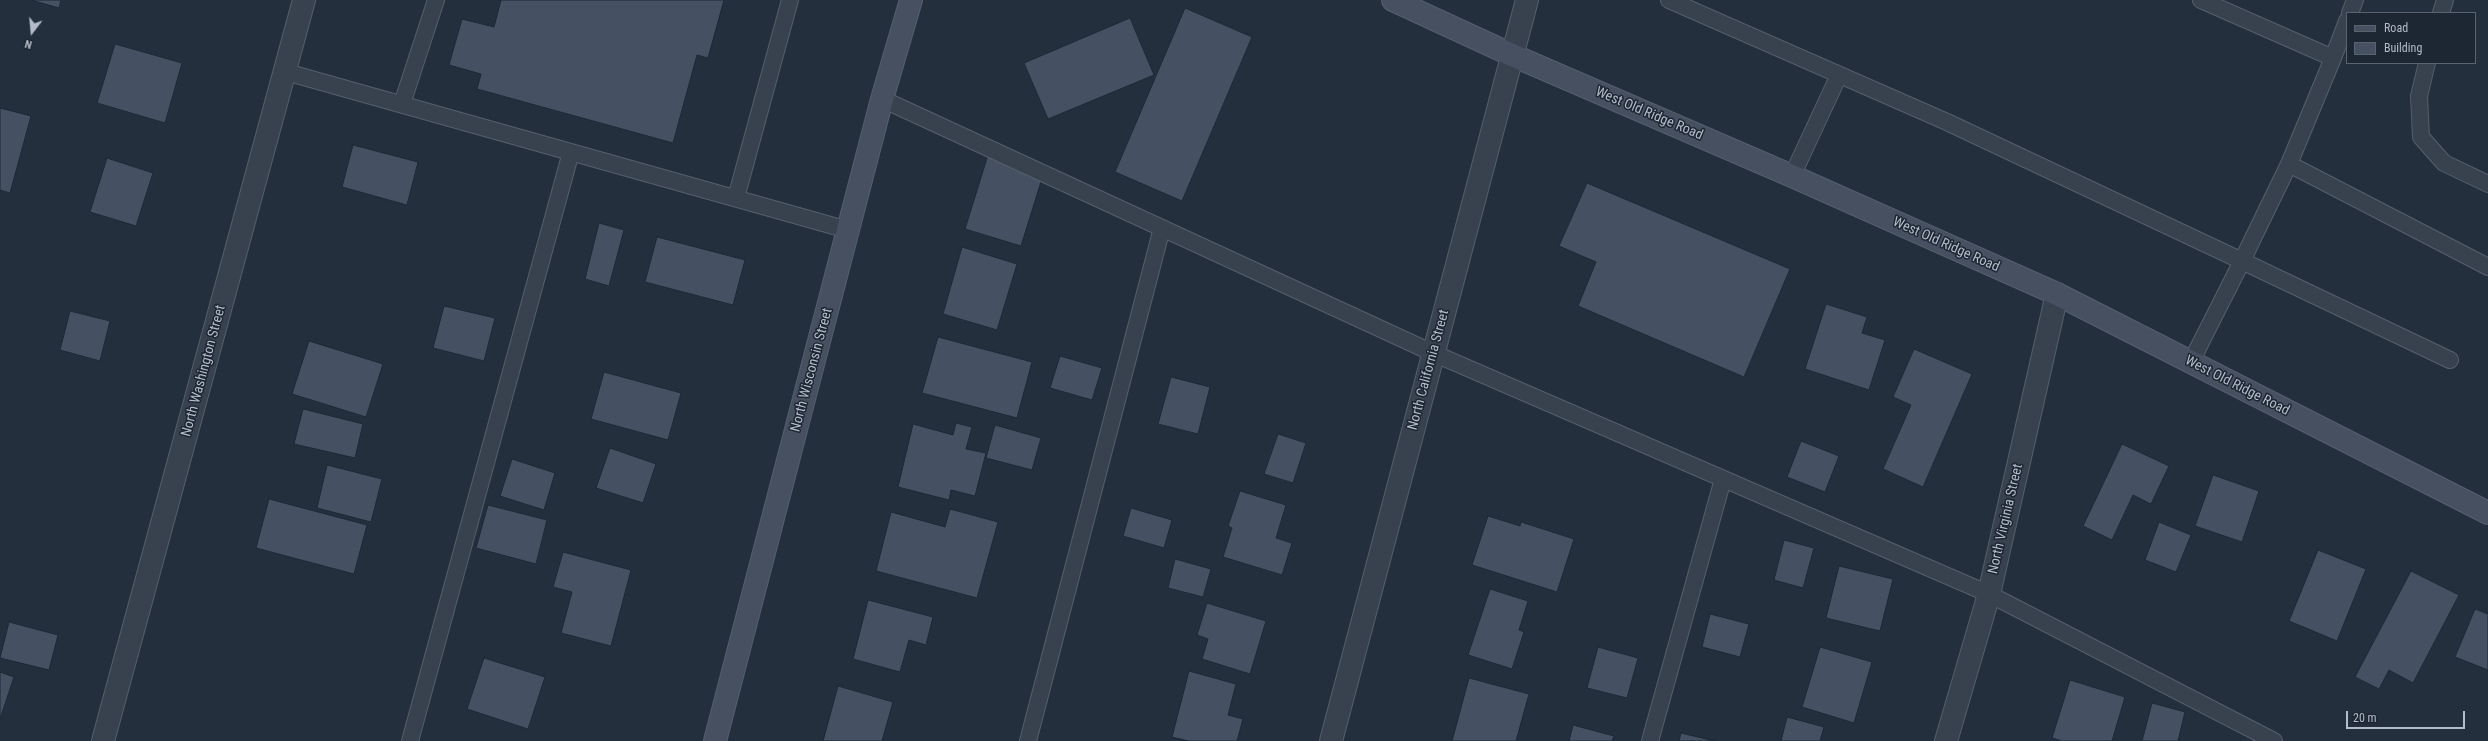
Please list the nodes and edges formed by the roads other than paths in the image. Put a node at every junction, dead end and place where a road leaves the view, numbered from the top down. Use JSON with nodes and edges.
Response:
{"nodes":[{"id":1,"x":304,"y":0,"type":"edge"},
{"id":2,"x":436,"y":0,"type":"edge"},
{"id":3,"x":790,"y":0,"type":"edge"},
{"id":4,"x":911,"y":0,"type":"edge"},
{"id":5,"x":1393,"y":0,"type":"edge"},
{"id":6,"x":1527,"y":0,"type":"edge"},
{"id":7,"x":1669,"y":0,"type":"edge"},
{"id":8,"x":2201,"y":0,"type":"edge"},
{"id":9,"x":2355,"y":0,"type":"edge"},
{"id":10,"x":2445,"y":0,"type":"edge"},
{"id":11,"x":2350,"y":12,"type":"edge"},
{"id":12,"x":2441,"y":12,"type":"edge"},
{"id":13,"x":2346,"y":24,"type":"edge"},
{"id":14,"x":1512,"y":55,"type":"junction"},
{"id":15,"x":2333,"y":58,"type":"junction"},
{"id":16,"x":2427,"y":64,"type":"edge"},
{"id":17,"x":286,"y":72,"type":"junction"},
{"id":18,"x":1839,"y":75,"type":"junction"},
{"id":19,"x":882,"y":99,"type":"junction"},
{"id":20,"x":402,"y":104,"type":"junction"},
{"id":21,"x":571,"y":152,"type":"junction"},
{"id":22,"x":2289,"y":164,"type":"junction"},
{"id":23,"x":1792,"y":176,"type":"junction"},
{"id":24,"x":2488,"y":184,"type":"edge"},
{"id":25,"x":736,"y":198,"type":"junction"},
{"id":26,"x":1162,"y":228,"type":"junction"},
{"id":27,"x":848,"y":230,"type":"junction"},
{"id":28,"x":2242,"y":262,"type":"junction"},
{"id":29,"x":2488,"y":267,"type":"edge"},
{"id":30,"x":2057,"y":294,"type":"junction"},
{"id":31,"x":1433,"y":353,"type":"junction"},
{"id":32,"x":2450,"y":360,"type":"dead end"},
{"id":33,"x":2191,"y":362,"type":"junction"},
{"id":34,"x":1723,"y":479,"type":"junction"},
{"id":35,"x":2488,"y":513,"type":"edge"},
{"id":36,"x":1989,"y":594,"type":"junction"},
{"id":37,"x":2249,"y":735,"type":"edge"},
{"id":38,"x":103,"y":741,"type":"edge"},
{"id":39,"x":410,"y":741,"type":"edge"},
{"id":40,"x":715,"y":741,"type":"edge"},
{"id":41,"x":1028,"y":741,"type":"edge"},
{"id":42,"x":1331,"y":741,"type":"edge"},
{"id":43,"x":1650,"y":741,"type":"edge"},
{"id":44,"x":1946,"y":741,"type":"edge"},
{"id":45,"x":2274,"y":741,"type":"edge"}],
"edges":[{"from":1,"to":17,"type":"street","name":"North Washington Street"},
{"from":2,"to":20,"type":"lane"},
{"from":3,"to":25,"type":"lane"},
{"from":4,"to":19,"type":"street","name":"North Wisconsin Street"},
{"from":5,"to":14,"type":"street","name":"West Old Ridge Road"},
{"from":6,"to":14,"type":"street","name":"North California Street"},
{"from":7,"to":18,"type":"lane"},
{"from":8,"to":15,"type":"lane"},
{"from":9,"to":11,"type":"lane"},
{"from":10,"to":12,"type":"lane"},
{"from":13,"to":15,"type":"lane"},
{"from":14,"to":23,"type":"street","name":"West Old Ridge Road"},
{"from":14,"to":31,"type":"street","name":"North California Street"},
{"from":15,"to":22,"type":"lane"},
{"from":16,"to":24,"type":"lane"},
{"from":17,"to":20,"type":"lane"},
{"from":17,"to":38,"type":"street","name":"North Washington Street"},
{"from":18,"to":23,"type":"lane"},
{"from":18,"to":28,"type":"lane"},
{"from":19,"to":26,"type":"lane"},
{"from":19,"to":27,"type":"street","name":"North Wisconsin Street"},
{"from":20,"to":21,"type":"lane"},
{"from":21,"to":25,"type":"lane"},
{"from":21,"to":39,"type":"lane"},
{"from":22,"to":28,"type":"lane"},
{"from":22,"to":29,"type":"lane"},
{"from":23,"to":30,"type":"street","name":"West Old Ridge Road"},
{"from":25,"to":27,"type":"lane"},
{"from":26,"to":31,"type":"lane"},
{"from":26,"to":41,"type":"lane"},
{"from":27,"to":40,"type":"street","name":"North Wisconsin Street"},
{"from":28,"to":32,"type":"lane"},
{"from":28,"to":33,"type":"lane"},
{"from":30,"to":33,"type":"street","name":"West Old Ridge Road"},
{"from":30,"to":36,"type":"street","name":"North Virginia Street"},
{"from":31,"to":34,"type":"lane"},
{"from":31,"to":42,"type":"street","name":"North California Street"},
{"from":33,"to":35,"type":"street","name":"West Old Ridge Road"},
{"from":34,"to":36,"type":"lane"},
{"from":34,"to":43,"type":"lane"},
{"from":36,"to":37,"type":"lane"},
{"from":36,"to":44,"type":"street","name":"North Virginia Street"},
{"from":37,"to":45,"type":"lane"}]}
